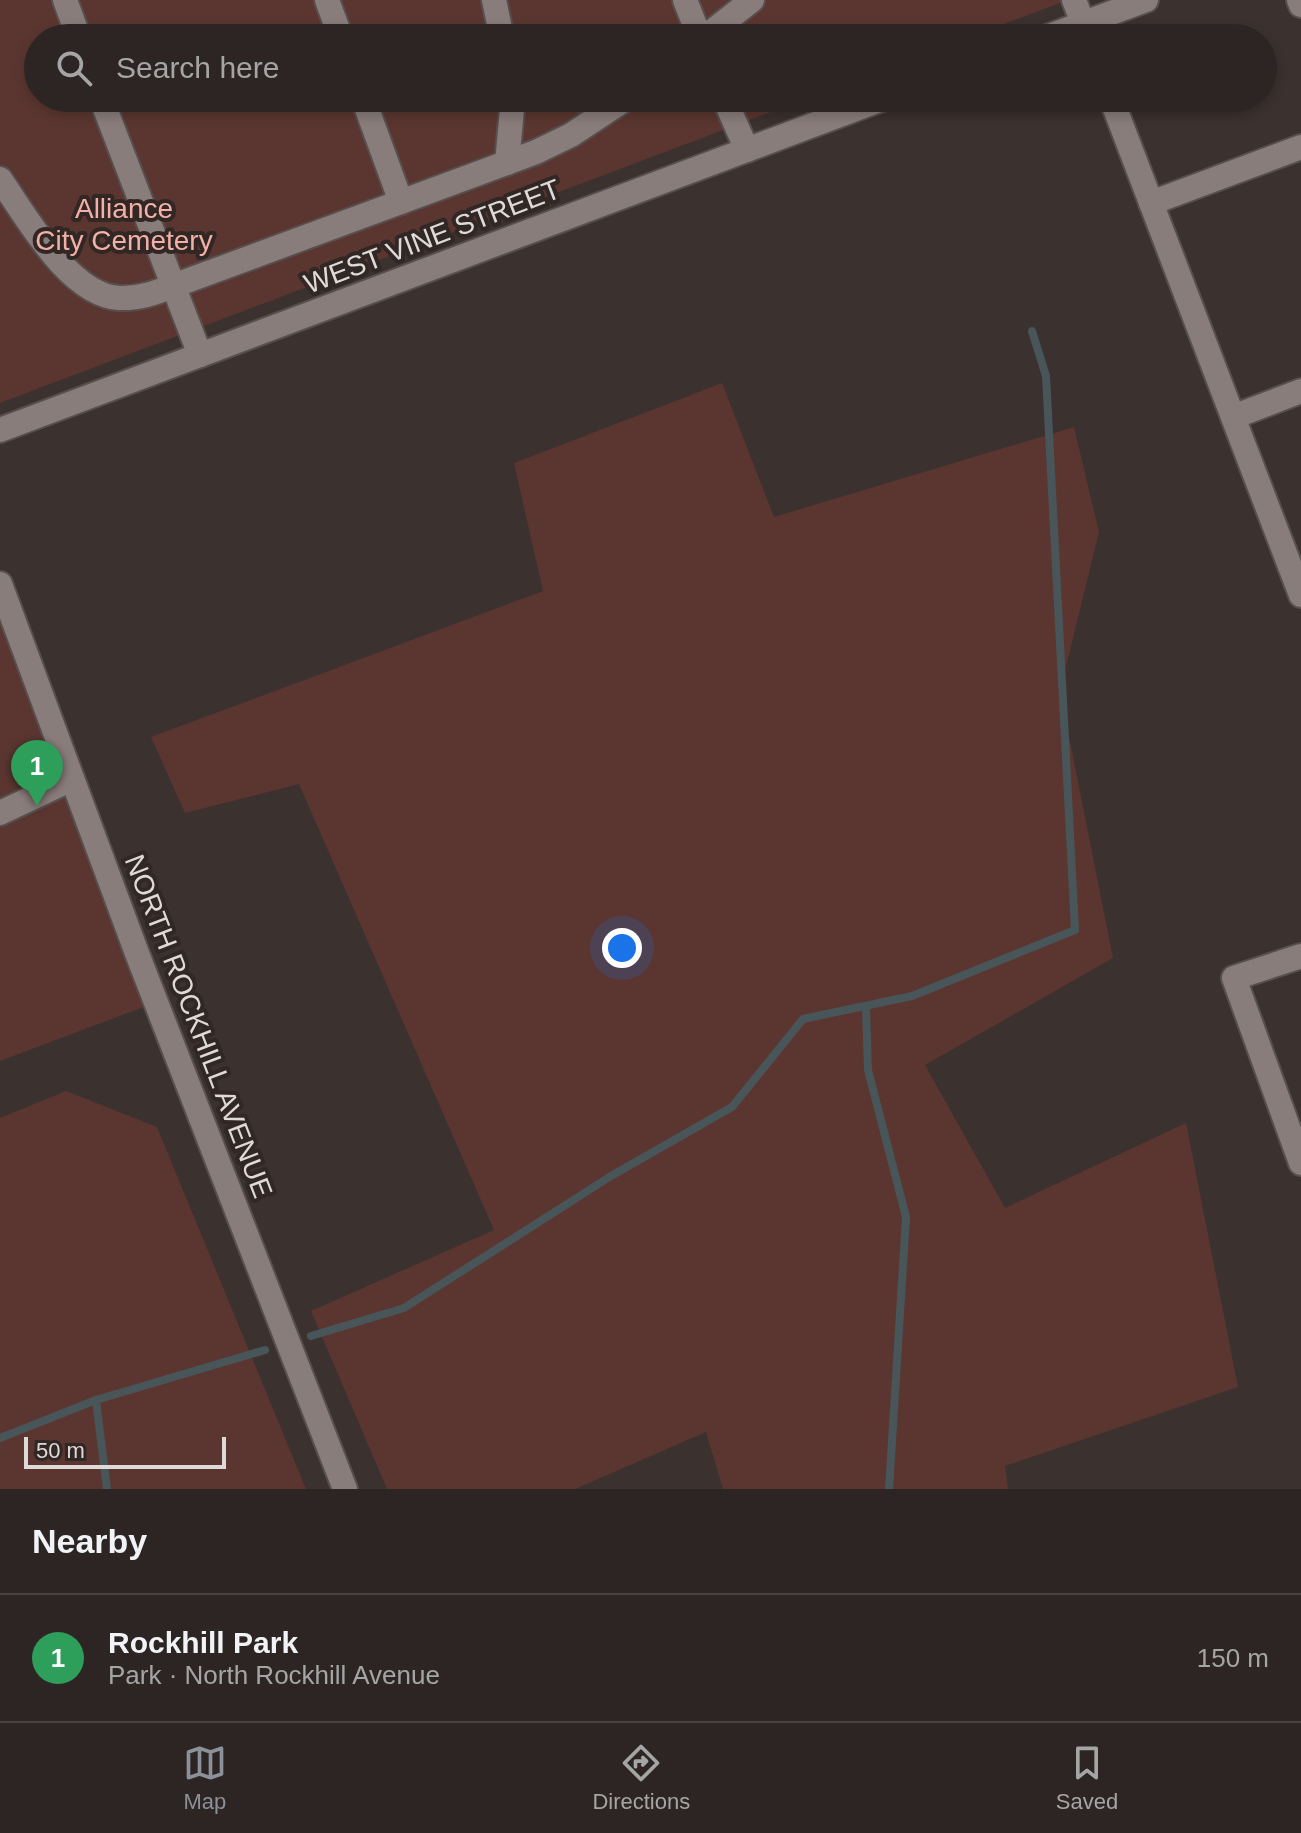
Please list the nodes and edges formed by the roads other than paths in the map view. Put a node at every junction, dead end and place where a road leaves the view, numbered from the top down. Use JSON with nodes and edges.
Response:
{"nodes":[{"id":1,"x":65,"y":0,"type":"edge"},
{"id":2,"x":327,"y":0,"type":"edge"},
{"id":3,"x":494,"y":0,"type":"edge"},
{"id":4,"x":685,"y":0,"type":"edge"},
{"id":5,"x":752,"y":0,"type":"edge"},
{"id":6,"x":1074,"y":0,"type":"edge"},
{"id":7,"x":1146,"y":0,"type":"edge"},
{"id":8,"x":74,"y":24,"type":"edge"},
{"id":9,"x":336,"y":24,"type":"edge"},
{"id":10,"x":499,"y":24,"type":"edge"},
{"id":11,"x":696,"y":24,"type":"edge"},
{"id":12,"x":720,"y":24,"type":"edge"},
{"id":13,"x":1084,"y":24,"type":"edge"},
{"id":14,"x":1100,"y":24,"type":"edge"},
{"id":15,"x":106,"y":112,"type":"edge"},
{"id":16,"x":368,"y":112,"type":"edge"},
{"id":17,"x":512,"y":112,"type":"edge"},
{"id":18,"x":606,"y":112,"type":"edge"},
{"id":19,"x":730,"y":112,"type":"edge"},
{"id":20,"x":848,"y":112,"type":"edge"},
{"id":21,"x":1116,"y":112,"type":"edge"},
{"id":22,"x":1301,"y":147,"type":"edge"},
{"id":23,"x":747,"y":150,"type":"junction"},
{"id":24,"x":507,"y":163,"type":"junction"},
{"id":25,"x":0,"y":179,"type":"edge"},
{"id":26,"x":401,"y":202,"type":"junction"},
{"id":27,"x":1151,"y":203,"type":"junction"},
{"id":28,"x":173,"y":286,"type":"junction"},
{"id":29,"x":200,"y":355,"type":"junction"},
{"id":30,"x":1301,"y":391,"type":"edge"},
{"id":31,"x":1233,"y":417,"type":"junction"},
{"id":32,"x":0,"y":430,"type":"edge"},
{"id":33,"x":0,"y":584,"type":"edge"},
{"id":34,"x":1301,"y":595,"type":"edge"},
{"id":35,"x":72,"y":779,"type":"junction"},
{"id":36,"x":0,"y":813,"type":"edge"},
{"id":37,"x":1301,"y":956,"type":"edge"},
{"id":38,"x":1301,"y":1163,"type":"edge"},
{"id":39,"x":345,"y":1489,"type":"edge"}],
"edges":[{"from":1,"to":8,"type":"street"},
{"from":2,"to":9,"type":"street"},
{"from":3,"to":10,"type":"street"},
{"from":4,"to":11,"type":"street"},
{"from":5,"to":12,"type":"street"},
{"from":6,"to":13,"type":"street"},
{"from":7,"to":14,"type":"street"},
{"from":15,"to":28,"type":"street"},
{"from":16,"to":26,"type":"street"},
{"from":17,"to":24,"type":"street"},
{"from":18,"to":24,"type":"street"},
{"from":19,"to":23,"type":"street"},
{"from":20,"to":23,"type":"street","name":"WEST VINE STREET"},
{"from":21,"to":27,"type":"street"},
{"from":22,"to":27,"type":"street"},
{"from":23,"to":29,"type":"street","name":"WEST VINE STREET"},
{"from":24,"to":26,"type":"street"},
{"from":25,"to":28,"type":"street"},
{"from":26,"to":28,"type":"street"},
{"from":27,"to":31,"type":"street"},
{"from":28,"to":29,"type":"street"},
{"from":29,"to":32,"type":"street","name":"WEST VINE STREET"},
{"from":30,"to":31,"type":"street"},
{"from":31,"to":34,"type":"street"},
{"from":33,"to":35,"type":"street","name":"NORTH ROCKHILL AVENUE"},
{"from":35,"to":36,"type":"street"},
{"from":35,"to":39,"type":"street","name":"NORTH ROCKHILL AVENUE"},
{"from":37,"to":38,"type":"street"}]}
